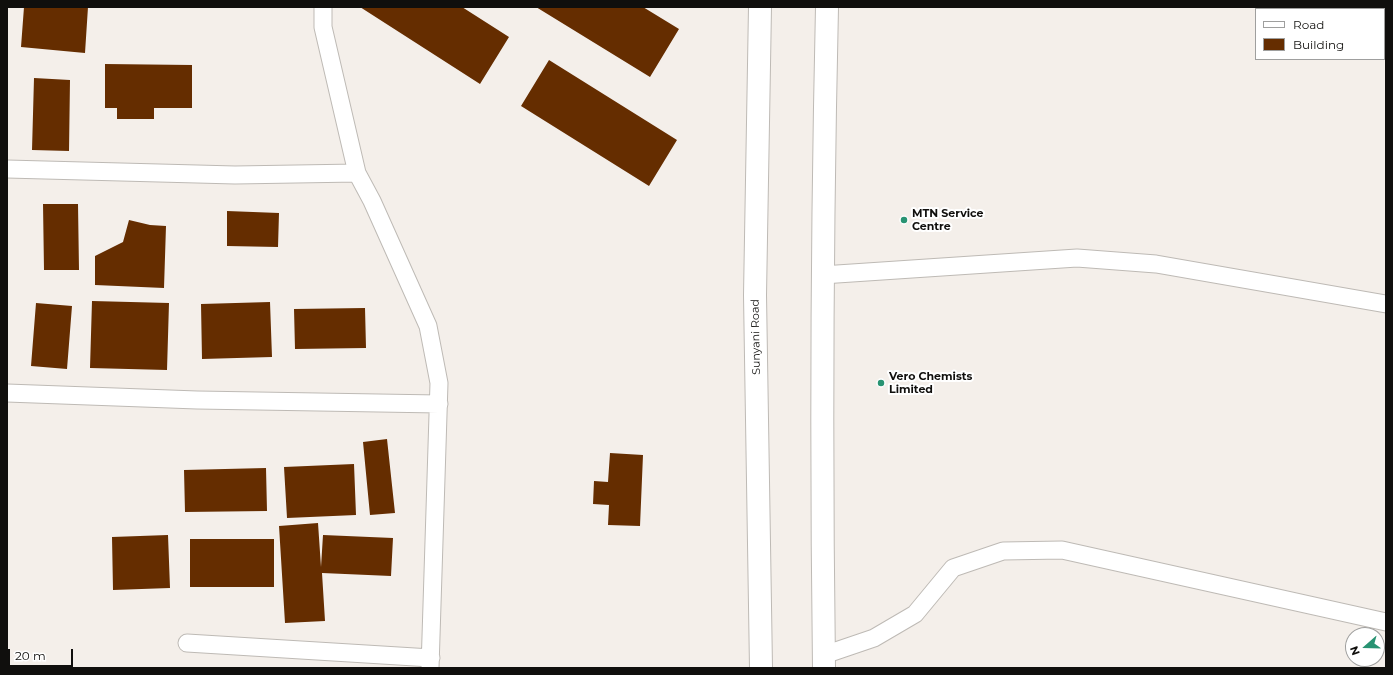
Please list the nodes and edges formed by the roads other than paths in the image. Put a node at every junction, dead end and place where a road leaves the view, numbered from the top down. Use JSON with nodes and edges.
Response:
{"nodes":[{"id":1,"x":323,"y":7,"type":"edge"},
{"id":2,"x":760,"y":7,"type":"edge"},
{"id":3,"x":827,"y":7,"type":"edge"},
{"id":4,"x":7,"y":169,"type":"edge"},
{"id":5,"x":357,"y":173,"type":"junction"},
{"id":6,"x":822,"y":275,"type":"junction"},
{"id":7,"x":1386,"y":304,"type":"edge"},
{"id":8,"x":7,"y":393,"type":"edge"},
{"id":9,"x":439,"y":404,"type":"junction"},
{"id":10,"x":1386,"y":622,"type":"edge"},
{"id":11,"x":187,"y":643,"type":"dead end"},
{"id":12,"x":824,"y":662,"type":"edge"},
{"id":13,"x":431,"y":663,"type":"edge"},
{"id":14,"x":761,"y":668,"type":"edge"}],
"edges":[{"from":1,"to":5,"type":"street"},
{"from":2,"to":14,"type":"main road","name":"Sunyani Road"},
{"from":3,"to":6,"type":"main road"},
{"from":4,"to":5,"type":"street"},
{"from":5,"to":9,"type":"street"},
{"from":6,"to":7,"type":"street"},
{"from":6,"to":12,"type":"main road"},
{"from":8,"to":9,"type":"street"},
{"from":9,"to":13,"type":"street"},
{"from":10,"to":12,"type":"street"},
{"from":11,"to":13,"type":"street"}]}
